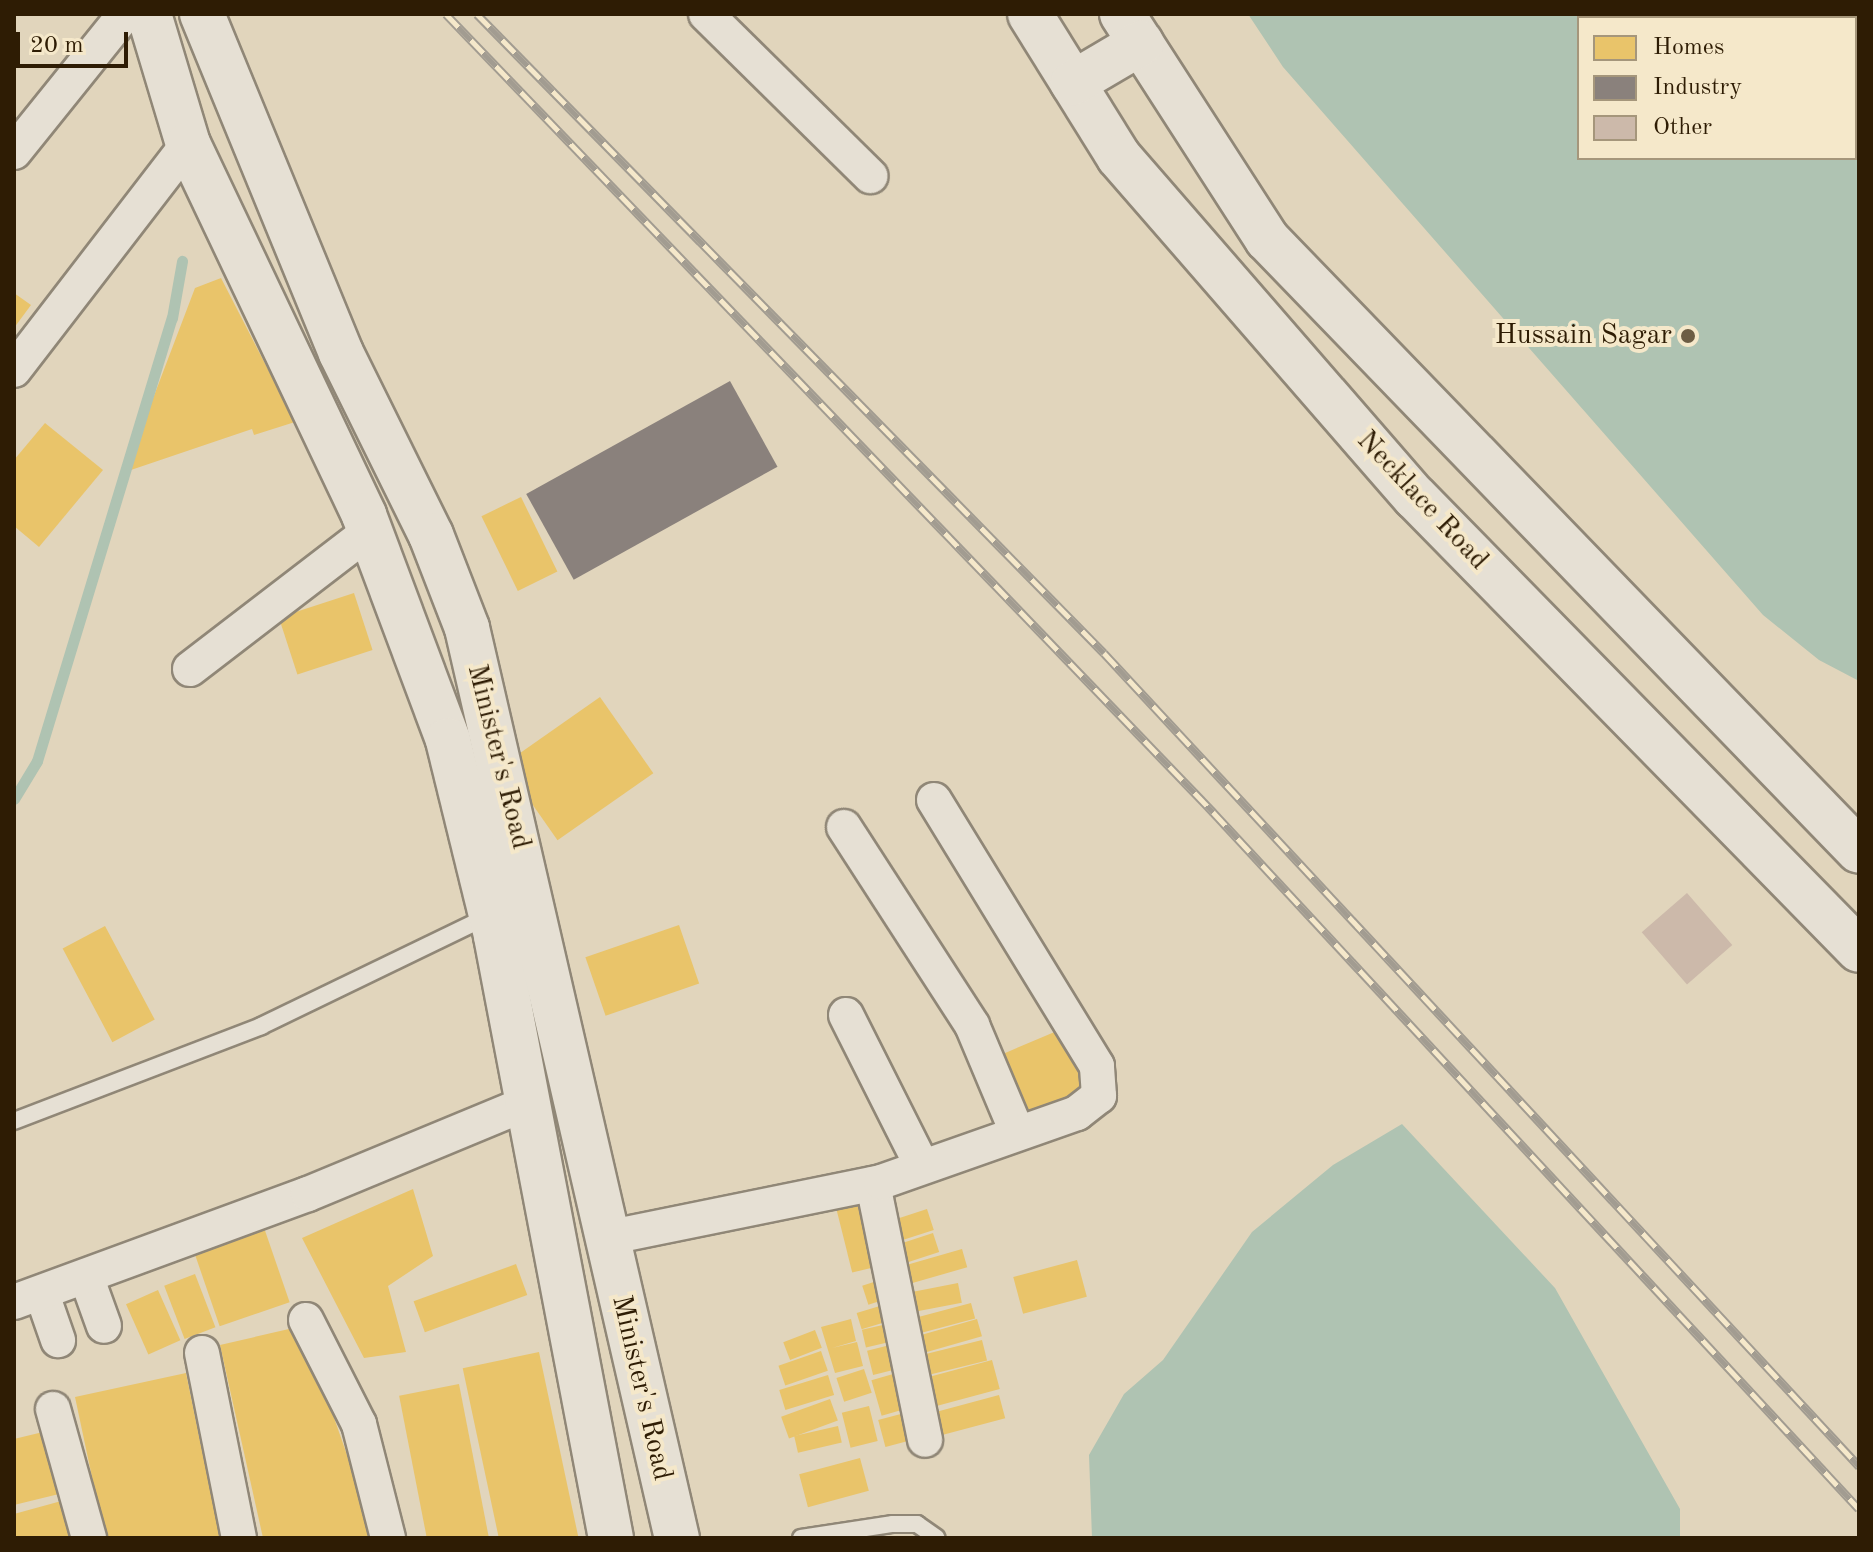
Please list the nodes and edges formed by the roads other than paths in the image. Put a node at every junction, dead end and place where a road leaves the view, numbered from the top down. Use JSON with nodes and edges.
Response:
{"nodes":[{"id":1,"x":125,"y":14,"type":"edge"},
{"id":2,"x":149,"y":14,"type":"edge"},
{"id":3,"x":706,"y":14,"type":"edge"},
{"id":4,"x":1030,"y":14,"type":"edge"},
{"id":5,"x":216,"y":21,"type":"edge"},
{"id":6,"x":1131,"y":29,"type":"edge"},
{"id":7,"x":166,"y":71,"type":"junction"},
{"id":8,"x":1073,"y":83,"type":"junction"},
{"id":9,"x":188,"y":144,"type":"junction"},
{"id":10,"x":14,"y":152,"type":"edge"},
{"id":11,"x":870,"y":176,"type":"dead end"},
{"id":12,"x":14,"y":370,"type":"edge"},
{"id":13,"x":370,"y":531,"type":"junction"},
{"id":14,"x":190,"y":669,"type":"dead end"},
{"id":15,"x":934,"y":800,"type":"dead end"},
{"id":16,"x":844,"y":827,"type":"dead end"},
{"id":17,"x":1859,"y":851,"type":"edge"},
{"id":18,"x":490,"y":915,"type":"junction"},
{"id":19,"x":1859,"y":950,"type":"edge"},
{"id":20,"x":846,"y":1015,"type":"dead end"},
{"id":21,"x":528,"y":1103,"type":"junction"},
{"id":22,"x":14,"y":1121,"type":"edge"},
{"id":23,"x":1017,"y":1132,"type":"junction"},
{"id":24,"x":922,"y":1166,"type":"junction"},
{"id":25,"x":873,"y":1184,"type":"junction"},
{"id":26,"x":606,"y":1238,"type":"junction"},
{"id":27,"x":86,"y":1276,"type":"junction"},
{"id":28,"x":28,"y":1298,"type":"edge"},
{"id":29,"x":306,"y":1320,"type":"dead end"},
{"id":30,"x":104,"y":1326,"type":"dead end"},
{"id":31,"x":58,"y":1340,"type":"dead end"},
{"id":32,"x":202,"y":1353,"type":"dead end"},
{"id":33,"x":53,"y":1409,"type":"dead end"},
{"id":34,"x":925,"y":1440,"type":"dead end"},
{"id":35,"x":89,"y":1538,"type":"edge"},
{"id":36,"x":239,"y":1538,"type":"edge"},
{"id":37,"x":388,"y":1538,"type":"edge"},
{"id":38,"x":611,"y":1538,"type":"edge"},
{"id":39,"x":677,"y":1538,"type":"edge"},
{"id":40,"x":801,"y":1538,"type":"edge"},
{"id":41,"x":937,"y":1538,"type":"edge"}],
"edges":[{"from":1,"to":10,"type":"street"},
{"from":2,"to":7,"type":"main road","name":"Minister's Road"},
{"from":3,"to":11,"type":"street"},
{"from":4,"to":8,"type":"main road","name":"Necklace Road"},
{"from":5,"to":7,"type":"main road"},
{"from":5,"to":26,"type":"main road","name":"Minister's Road"},
{"from":6,"to":8,"type":"main road"},
{"from":6,"to":17,"type":"main road"},
{"from":7,"to":9,"type":"main road","name":"Minister's Road"},
{"from":8,"to":19,"type":"main road","name":"Necklace Road"},
{"from":9,"to":12,"type":"street"},
{"from":9,"to":13,"type":"main road","name":"Minister's Road"},
{"from":13,"to":14,"type":"street"},
{"from":13,"to":18,"type":"main road","name":"Minister's Road"},
{"from":15,"to":23,"type":"street"},
{"from":16,"to":23,"type":"street"},
{"from":18,"to":21,"type":"main road","name":"Minister's Road"},
{"from":18,"to":22,"type":"lane"},
{"from":20,"to":24,"type":"street"},
{"from":21,"to":27,"type":"street"},
{"from":21,"to":38,"type":"main road","name":"Minister's Road"},
{"from":23,"to":24,"type":"street"},
{"from":24,"to":25,"type":"street"},
{"from":25,"to":26,"type":"street"},
{"from":25,"to":34,"type":"street"},
{"from":26,"to":39,"type":"main road","name":"Minister's Road"},
{"from":27,"to":28,"type":"street"},
{"from":27,"to":30,"type":"street"},
{"from":28,"to":31,"type":"street"},
{"from":29,"to":37,"type":"street"},
{"from":32,"to":36,"type":"street"},
{"from":33,"to":35,"type":"street"},
{"from":40,"to":41,"type":"lane"}]}
